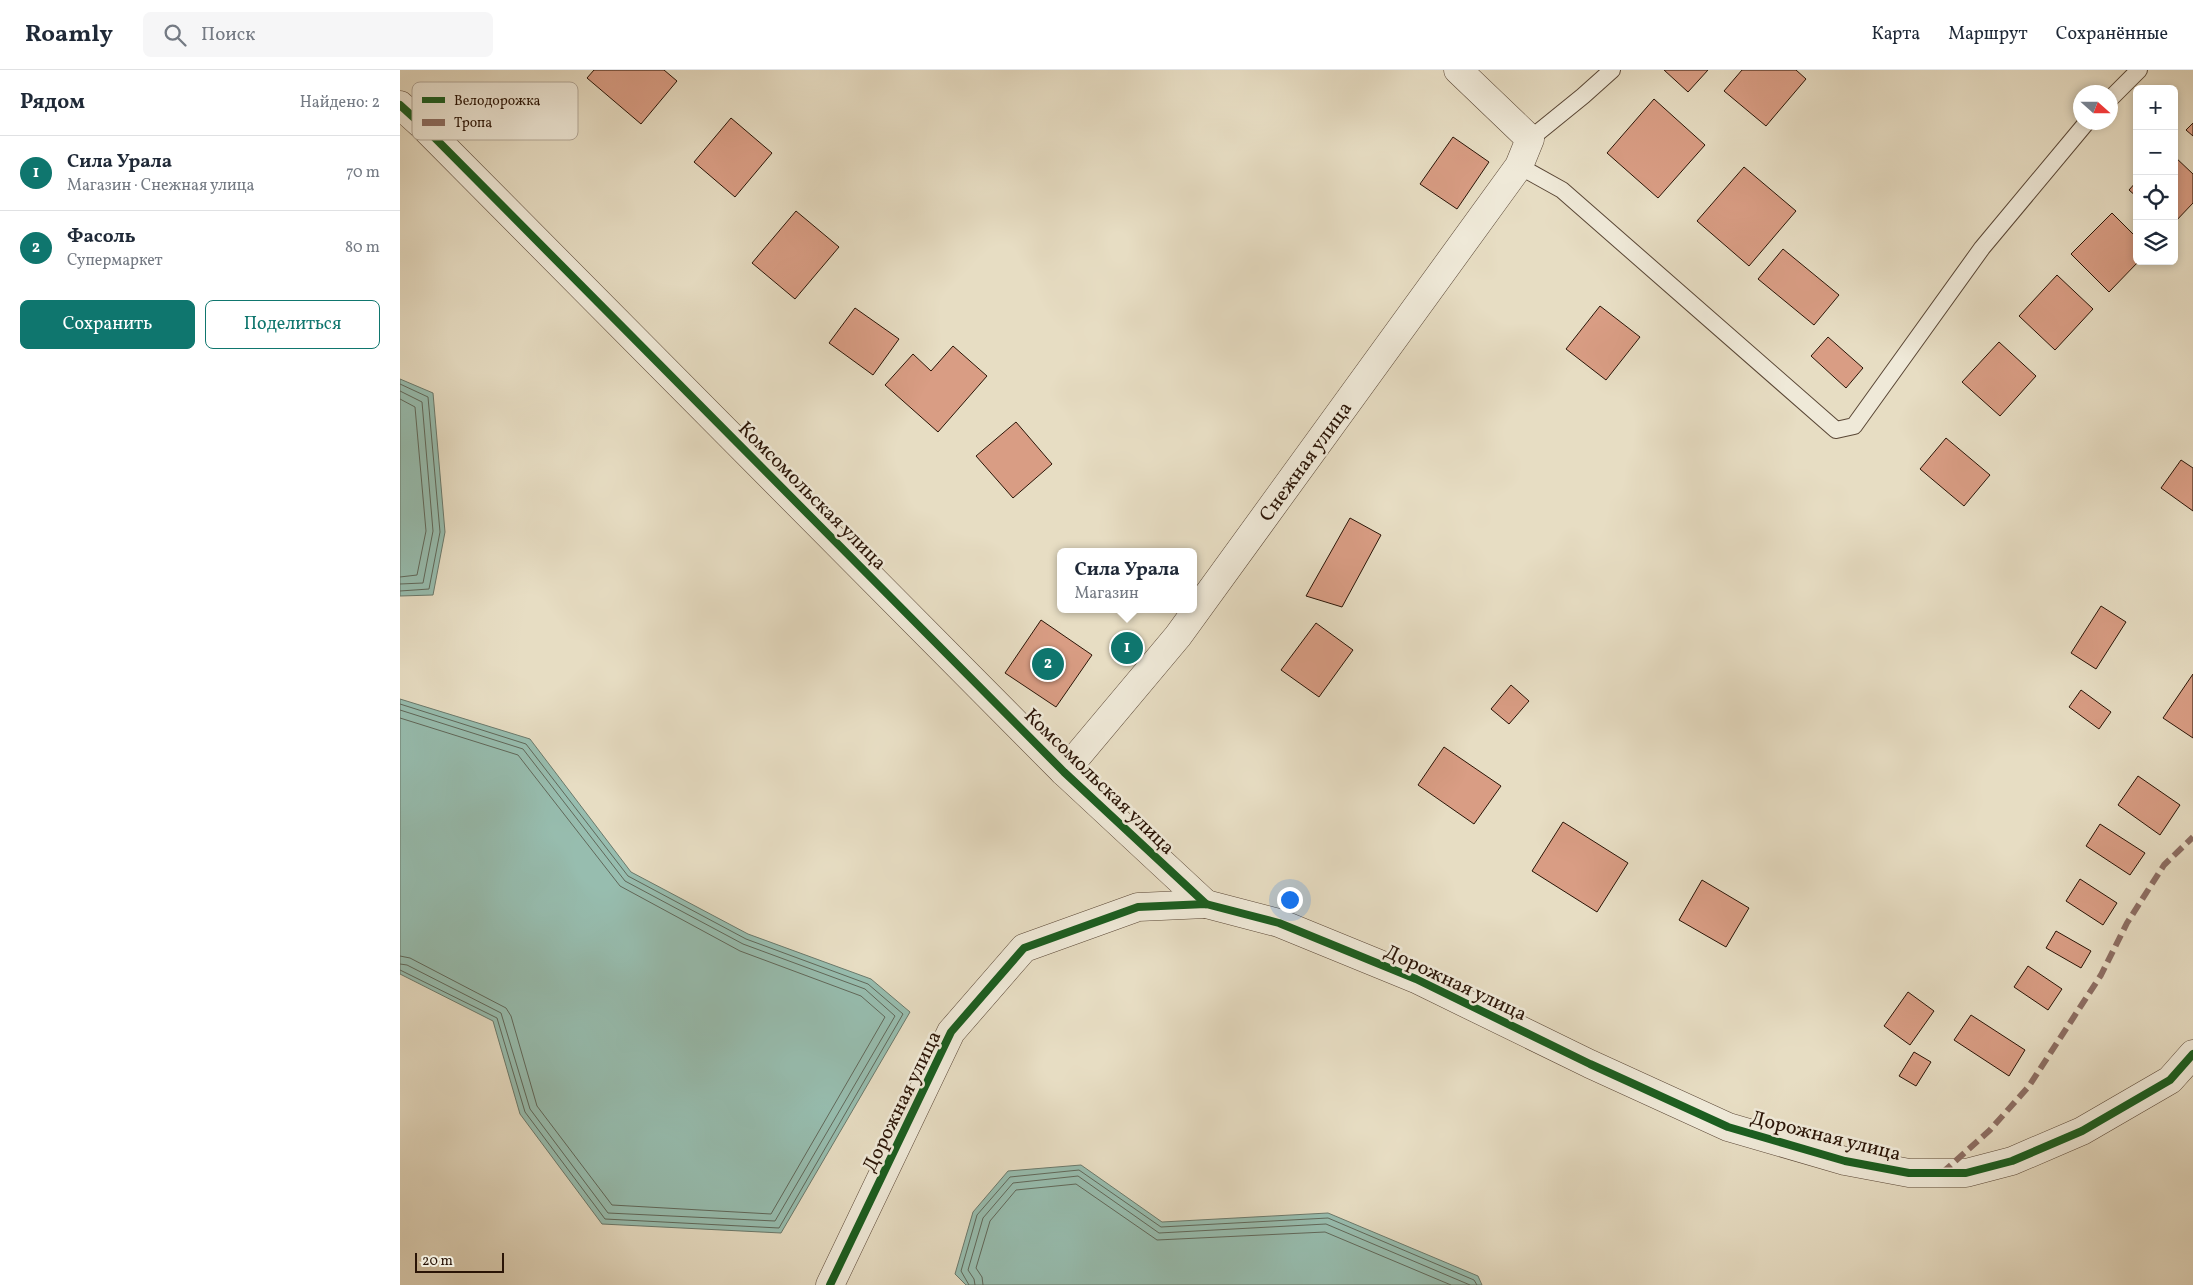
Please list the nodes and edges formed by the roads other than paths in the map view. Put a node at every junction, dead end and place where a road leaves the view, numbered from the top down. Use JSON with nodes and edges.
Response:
{"nodes":[{"id":1,"x":1458,"y":70,"type":"edge"},
{"id":2,"x":1612,"y":70,"type":"edge"},
{"id":3,"x":2140,"y":70,"type":"edge"},
{"id":4,"x":2118,"y":91,"type":"edge"},
{"id":5,"x":400,"y":105,"type":"edge"},
{"id":6,"x":412,"y":116,"type":"edge"},
{"id":7,"x":2080,"y":130,"type":"edge"},
{"id":8,"x":1530,"y":139,"type":"junction"},
{"id":9,"x":437,"y":140,"type":"edge"},
{"id":10,"x":1519,"y":166,"type":"junction"},
{"id":11,"x":1197,"y":610,"type":"edge"},
{"id":12,"x":1195,"y":613,"type":"edge"},
{"id":13,"x":1064,"y":772,"type":"junction"},
{"id":14,"x":1206,"y":904,"type":"junction"},
{"id":15,"x":2193,"y":1054,"type":"edge"},
{"id":16,"x":830,"y":1285,"type":"edge"}],
"edges":[{"from":1,"to":8,"type":"street"},
{"from":2,"to":8,"type":"lane"},
{"from":3,"to":4,"type":"lane"},
{"from":5,"to":6,"type":"street","name":"Комсомольская улица"},
{"from":7,"to":10,"type":"lane"},
{"from":8,"to":10,"type":"street","name":"Снежная улица"},
{"from":9,"to":13,"type":"street","name":"Комсомольская улица"},
{"from":10,"to":11,"type":"street","name":"Снежная улица"},
{"from":12,"to":13,"type":"street","name":"Снежная улица"},
{"from":13,"to":14,"type":"street","name":"Комсомольская улица"},
{"from":14,"to":15,"type":"street","name":"Дорожная улица"},
{"from":14,"to":16,"type":"street","name":"Дорожная улица"}]}
